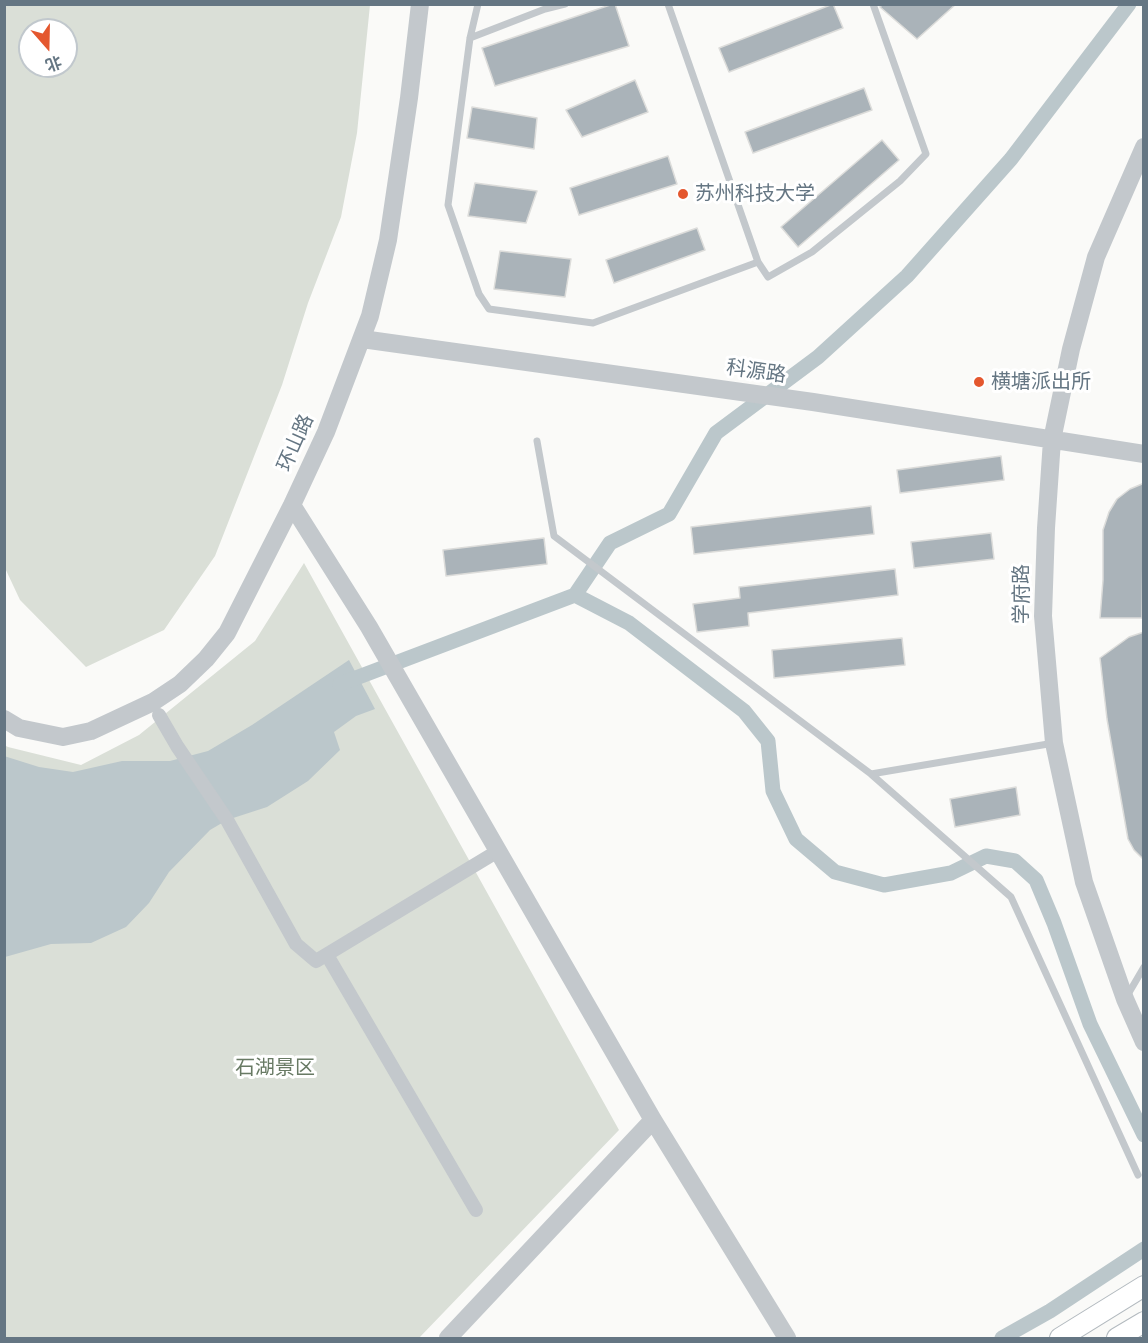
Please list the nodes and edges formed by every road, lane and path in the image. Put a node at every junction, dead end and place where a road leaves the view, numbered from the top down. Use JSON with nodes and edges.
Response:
{"nodes":[{"id":1,"x":420,"y":4,"type":"edge"},
{"id":2,"x":478,"y":4,"type":"edge"},
{"id":3,"x":565,"y":4,"type":"edge"},
{"id":4,"x":668,"y":4,"type":"edge"},
{"id":5,"x":873,"y":4,"type":"edge"},
{"id":6,"x":470,"y":38,"type":"junction"},
{"id":7,"x":1143,"y":147,"type":"edge"},
{"id":8,"x":758,"y":262,"type":"junction"},
{"id":9,"x":362,"y":339,"type":"junction"},
{"id":10,"x":1052,"y":440,"type":"junction"},
{"id":11,"x":537,"y":441,"type":"dead end"},
{"id":12,"x":1143,"y":454,"type":"edge"},
{"id":13,"x":292,"y":504,"type":"junction"},
{"id":14,"x":159,"y":715,"type":"dead end"},
{"id":15,"x":4,"y":719,"type":"edge"},
{"id":16,"x":1054,"y":743,"type":"junction"},
{"id":17,"x":871,"y":774,"type":"junction"},
{"id":18,"x":498,"y":851,"type":"junction"},
{"id":19,"x":327,"y":955,"type":"junction"},
{"id":20,"x":1143,"y":967,"type":"edge"},
{"id":21,"x":1125,"y":999,"type":"junction"},
{"id":22,"x":1143,"y":1042,"type":"edge"},
{"id":23,"x":653,"y":1120,"type":"junction"},
{"id":24,"x":1138,"y":1175,"type":"dead end"},
{"id":25,"x":476,"y":1210,"type":"dead end"},
{"id":26,"x":1143,"y":1286,"type":"edge"},
{"id":27,"x":1143,"y":1322,"type":"edge"},
{"id":28,"x":448,"y":1338,"type":"edge"},
{"id":29,"x":787,"y":1338,"type":"edge"},
{"id":30,"x":1060,"y":1338,"type":"edge"},
{"id":31,"x":1117,"y":1338,"type":"edge"}],
"edges":[{"from":1,"to":9,"type":"street","name":"环山路"},
{"from":2,"to":6,"type":"lane"},
{"from":3,"to":6,"type":"lane"},
{"from":4,"to":8,"type":"lane"},
{"from":5,"to":8,"type":"lane"},
{"from":6,"to":8,"type":"lane"},
{"from":7,"to":10,"type":"street","name":"学府路"},
{"from":9,"to":10,"type":"street","name":"科源路"},
{"from":9,"to":13,"type":"street","name":"环山路"},
{"from":10,"to":12,"type":"street","name":"科源路"},
{"from":10,"to":16,"type":"street","name":"学府路"},
{"from":11,"to":17,"type":"lane"},
{"from":13,"to":15,"type":"street","name":"环山路"},
{"from":13,"to":18,"type":"street"},
{"from":14,"to":19,"type":"street"},
{"from":16,"to":17,"type":"lane"},
{"from":16,"to":21,"type":"street","name":"学府路"},
{"from":17,"to":24,"type":"lane"},
{"from":18,"to":19,"type":"street"},
{"from":18,"to":23,"type":"street"},
{"from":19,"to":25,"type":"street"},
{"from":20,"to":21,"type":"lane"},
{"from":21,"to":22,"type":"street","name":"学府路"},
{"from":23,"to":28,"type":"street"},
{"from":23,"to":29,"type":"street"},
{"from":26,"to":30,"type":"main road"},
{"from":27,"to":31,"type":"main road"}]}
